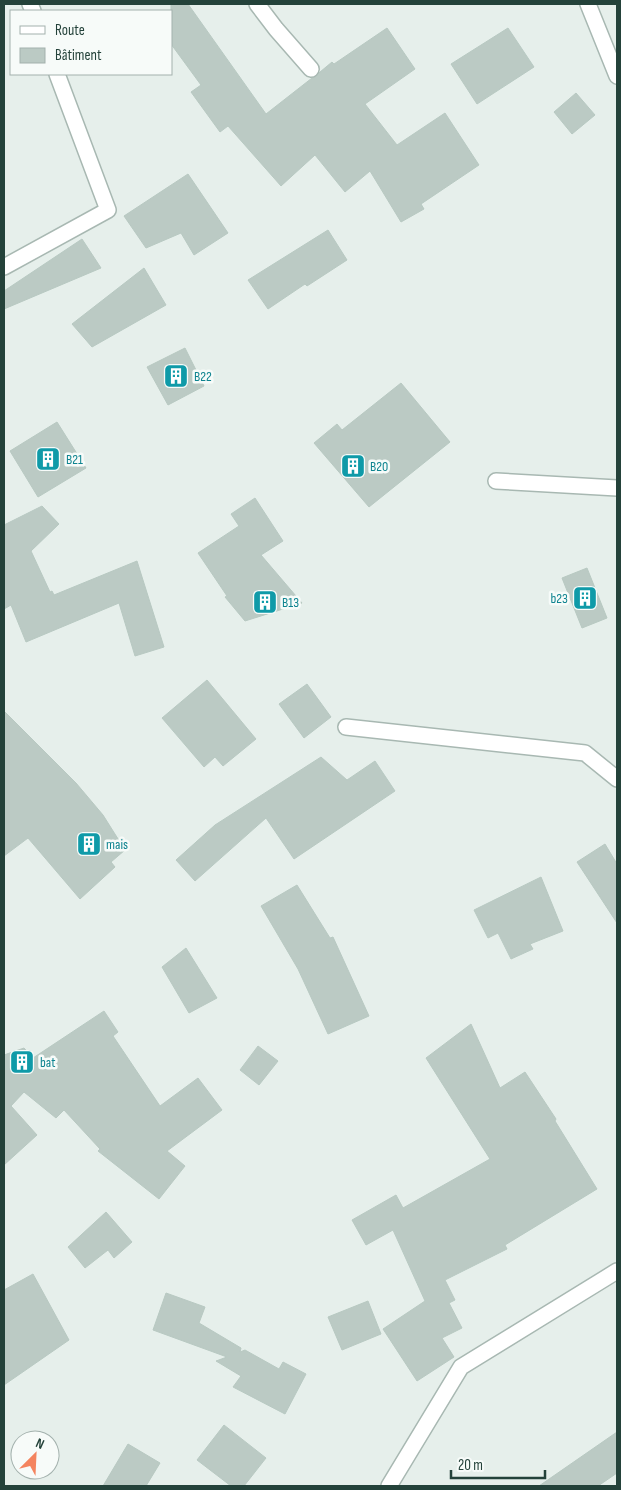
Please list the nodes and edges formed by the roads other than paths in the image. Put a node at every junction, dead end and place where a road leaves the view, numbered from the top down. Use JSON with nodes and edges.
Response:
{"nodes":[{"id":1,"x":256,"y":4,"type":"edge"},
{"id":2,"x":588,"y":4,"type":"edge"},
{"id":3,"x":311,"y":69,"type":"dead end"},
{"id":4,"x":57,"y":75,"type":"edge"},
{"id":5,"x":617,"y":76,"type":"edge"},
{"id":6,"x":4,"y":267,"type":"edge"},
{"id":7,"x":496,"y":481,"type":"dead end"},
{"id":8,"x":617,"y":488,"type":"edge"},
{"id":9,"x":346,"y":727,"type":"dead end"},
{"id":10,"x":617,"y":780,"type":"edge"},
{"id":11,"x":617,"y":1271,"type":"edge"},
{"id":12,"x":389,"y":1486,"type":"edge"}],
"edges":[{"from":1,"to":3,"type":"street"},
{"from":2,"to":5,"type":"street"},
{"from":4,"to":6,"type":"street"},
{"from":7,"to":8,"type":"street"},
{"from":9,"to":10,"type":"street"},
{"from":11,"to":12,"type":"street"}]}
